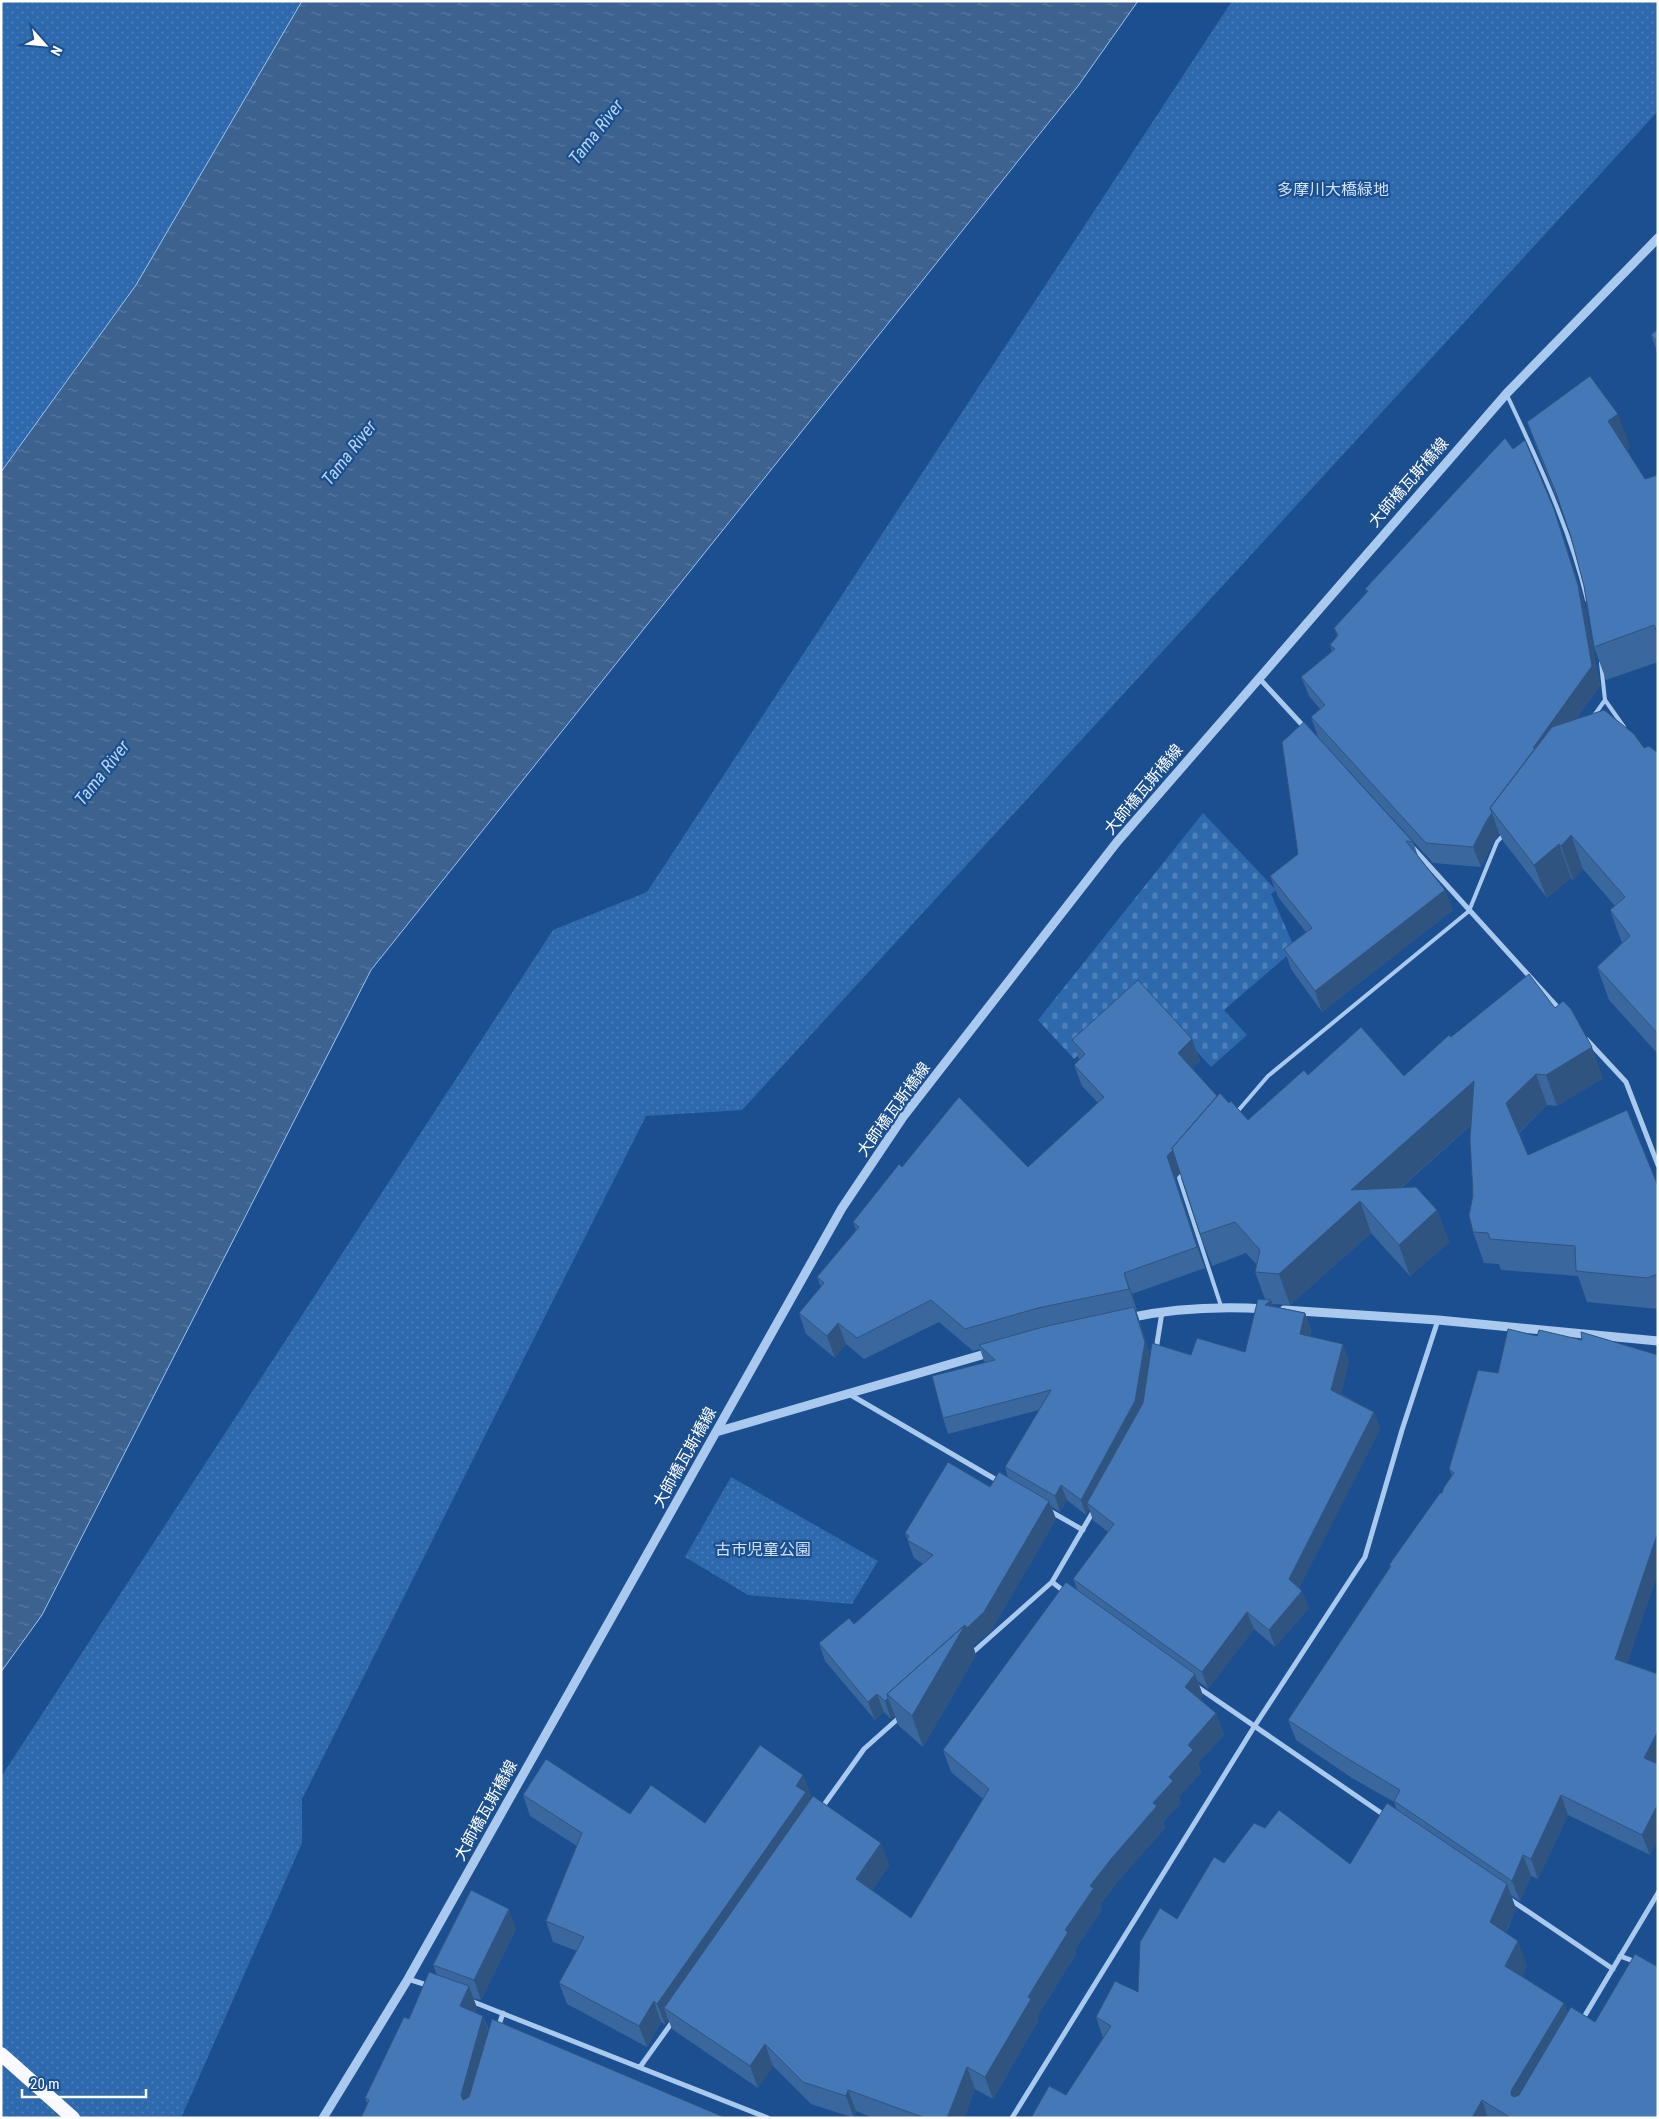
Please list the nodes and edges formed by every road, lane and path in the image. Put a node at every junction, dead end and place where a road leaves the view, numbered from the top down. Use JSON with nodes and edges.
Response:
{"nodes":[{"id":1,"x":1658,"y":238,"type":"edge"},
{"id":2,"x":1506,"y":393,"type":"junction"},
{"id":3,"x":1587,"y":601,"type":"edge"},
{"id":4,"x":1600,"y":658,"type":"edge"},
{"id":5,"x":1258,"y":677,"type":"junction"},
{"id":6,"x":1605,"y":700,"type":"junction"},
{"id":7,"x":1587,"y":724,"type":"edge"},
{"id":8,"x":1626,"y":731,"type":"edge"},
{"id":9,"x":1309,"y":733,"type":"edge"},
{"id":10,"x":1509,"y":826,"type":"edge"},
{"id":11,"x":1409,"y":844,"type":"edge"},
{"id":12,"x":1469,"y":911,"type":"junction"},
{"id":13,"x":1567,"y":1018,"type":"edge"},
{"id":14,"x":1580,"y":1032,"type":"edge"},
{"id":15,"x":1236,"y":1113,"type":"edge"},
{"id":16,"x":1658,"y":1166,"type":"edge"},
{"id":17,"x":1185,"y":1171,"type":"edge"},
{"id":18,"x":1221,"y":1307,"type":"junction"},
{"id":19,"x":1162,"y":1311,"type":"junction"},
{"id":20,"x":1438,"y":1320,"type":"junction"},
{"id":21,"x":1116,"y":1321,"type":"edge"},
{"id":22,"x":1658,"y":1341,"type":"edge"},
{"id":23,"x":1000,"y":1350,"type":"edge"},
{"id":24,"x":1154,"y":1360,"type":"edge"},
{"id":25,"x":849,"y":1394,"type":"junction"},
{"id":26,"x":716,"y":1432,"type":"junction"},
{"id":27,"x":1008,"y":1486,"type":"edge"},
{"id":28,"x":1097,"y":1504,"type":"edge"},
{"id":29,"x":1041,"y":1506,"type":"edge"},
{"id":30,"x":1083,"y":1530,"type":"junction"},
{"id":31,"x":1052,"y":1582,"type":"junction"},
{"id":32,"x":1068,"y":1594,"type":"edge"},
{"id":33,"x":965,"y":1659,"type":"dead end"},
{"id":34,"x":1193,"y":1685,"type":"edge"},
{"id":35,"x":908,"y":1710,"type":"edge"},
{"id":36,"x":1254,"y":1728,"type":"junction"},
{"id":37,"x":818,"y":1814,"type":"edge"},
{"id":38,"x":1393,"y":1821,"type":"edge"},
{"id":39,"x":1499,"y":1892,"type":"edge"},
{"id":40,"x":1658,"y":1893,"type":"edge"},
{"id":41,"x":1620,"y":1956,"type":"junction"},
{"id":42,"x":1643,"y":1965,"type":"edge"},
{"id":43,"x":1613,"y":1969,"type":"junction"},
{"id":44,"x":408,"y":1979,"type":"junction"},
{"id":45,"x":434,"y":1988,"type":"edge"},
{"id":46,"x":468,"y":2001,"type":"edge"},
{"id":47,"x":503,"y":2013,"type":"junction"},
{"id":48,"x":675,"y":2018,"type":"edge"},
{"id":49,"x":1578,"y":2027,"type":"edge"},
{"id":50,"x":497,"y":2032,"type":"edge"},
{"id":51,"x":1,"y":2054,"type":"edge"},
{"id":52,"x":640,"y":2067,"type":"junction"},
{"id":53,"x":73,"y":2118,"type":"edge"},
{"id":54,"x":323,"y":2118,"type":"edge"},
{"id":55,"x":768,"y":2118,"type":"edge"},
{"id":56,"x":1012,"y":2118,"type":"edge"}],
"edges":[{"from":1,"to":2,"type":"street","name":"大師橋瓦斯橋線"},
{"from":2,"to":3,"type":"lane"},
{"from":2,"to":5,"type":"street","name":"大師橋瓦斯橋線"},
{"from":4,"to":6,"type":"lane"},
{"from":5,"to":9,"type":"street"},
{"from":5,"to":26,"type":"street","name":"大師橋瓦斯橋線"},
{"from":6,"to":7,"type":"lane"},
{"from":6,"to":8,"type":"lane"},
{"from":10,"to":12,"type":"lane"},
{"from":11,"to":12,"type":"street"},
{"from":12,"to":13,"type":"street"},
{"from":12,"to":15,"type":"lane"},
{"from":14,"to":16,"type":"street"},
{"from":17,"to":18,"type":"lane"},
{"from":18,"to":19,"type":"street"},
{"from":18,"to":20,"type":"street"},
{"from":19,"to":21,"type":"street"},
{"from":19,"to":24,"type":"street"},
{"from":20,"to":22,"type":"street"},
{"from":20,"to":36,"type":"street"},
{"from":23,"to":25,"type":"street"},
{"from":25,"to":26,"type":"street"},
{"from":25,"to":27,"type":"street"},
{"from":26,"to":44,"type":"street","name":"大師橋瓦斯橋線"},
{"from":28,"to":30,"type":"street"},
{"from":29,"to":30,"type":"street"},
{"from":30,"to":31,"type":"street"},
{"from":31,"to":32,"type":"street"},
{"from":31,"to":33,"type":"street"},
{"from":34,"to":36,"type":"street"},
{"from":35,"to":37,"type":"street"},
{"from":36,"to":38,"type":"street"},
{"from":36,"to":56,"type":"street"},
{"from":39,"to":43,"type":"street"},
{"from":40,"to":41,"type":"street"},
{"from":41,"to":42,"type":"street"},
{"from":41,"to":43,"type":"street"},
{"from":43,"to":49,"type":"street"},
{"from":44,"to":45,"type":"street"},
{"from":44,"to":54,"type":"street","name":"大師橋瓦斯橋線"},
{"from":46,"to":47,"type":"street"},
{"from":47,"to":50,"type":"street"},
{"from":47,"to":52,"type":"street"},
{"from":48,"to":52,"type":"street"},
{"from":51,"to":53,"type":"highway"},
{"from":52,"to":55,"type":"street"}]}
